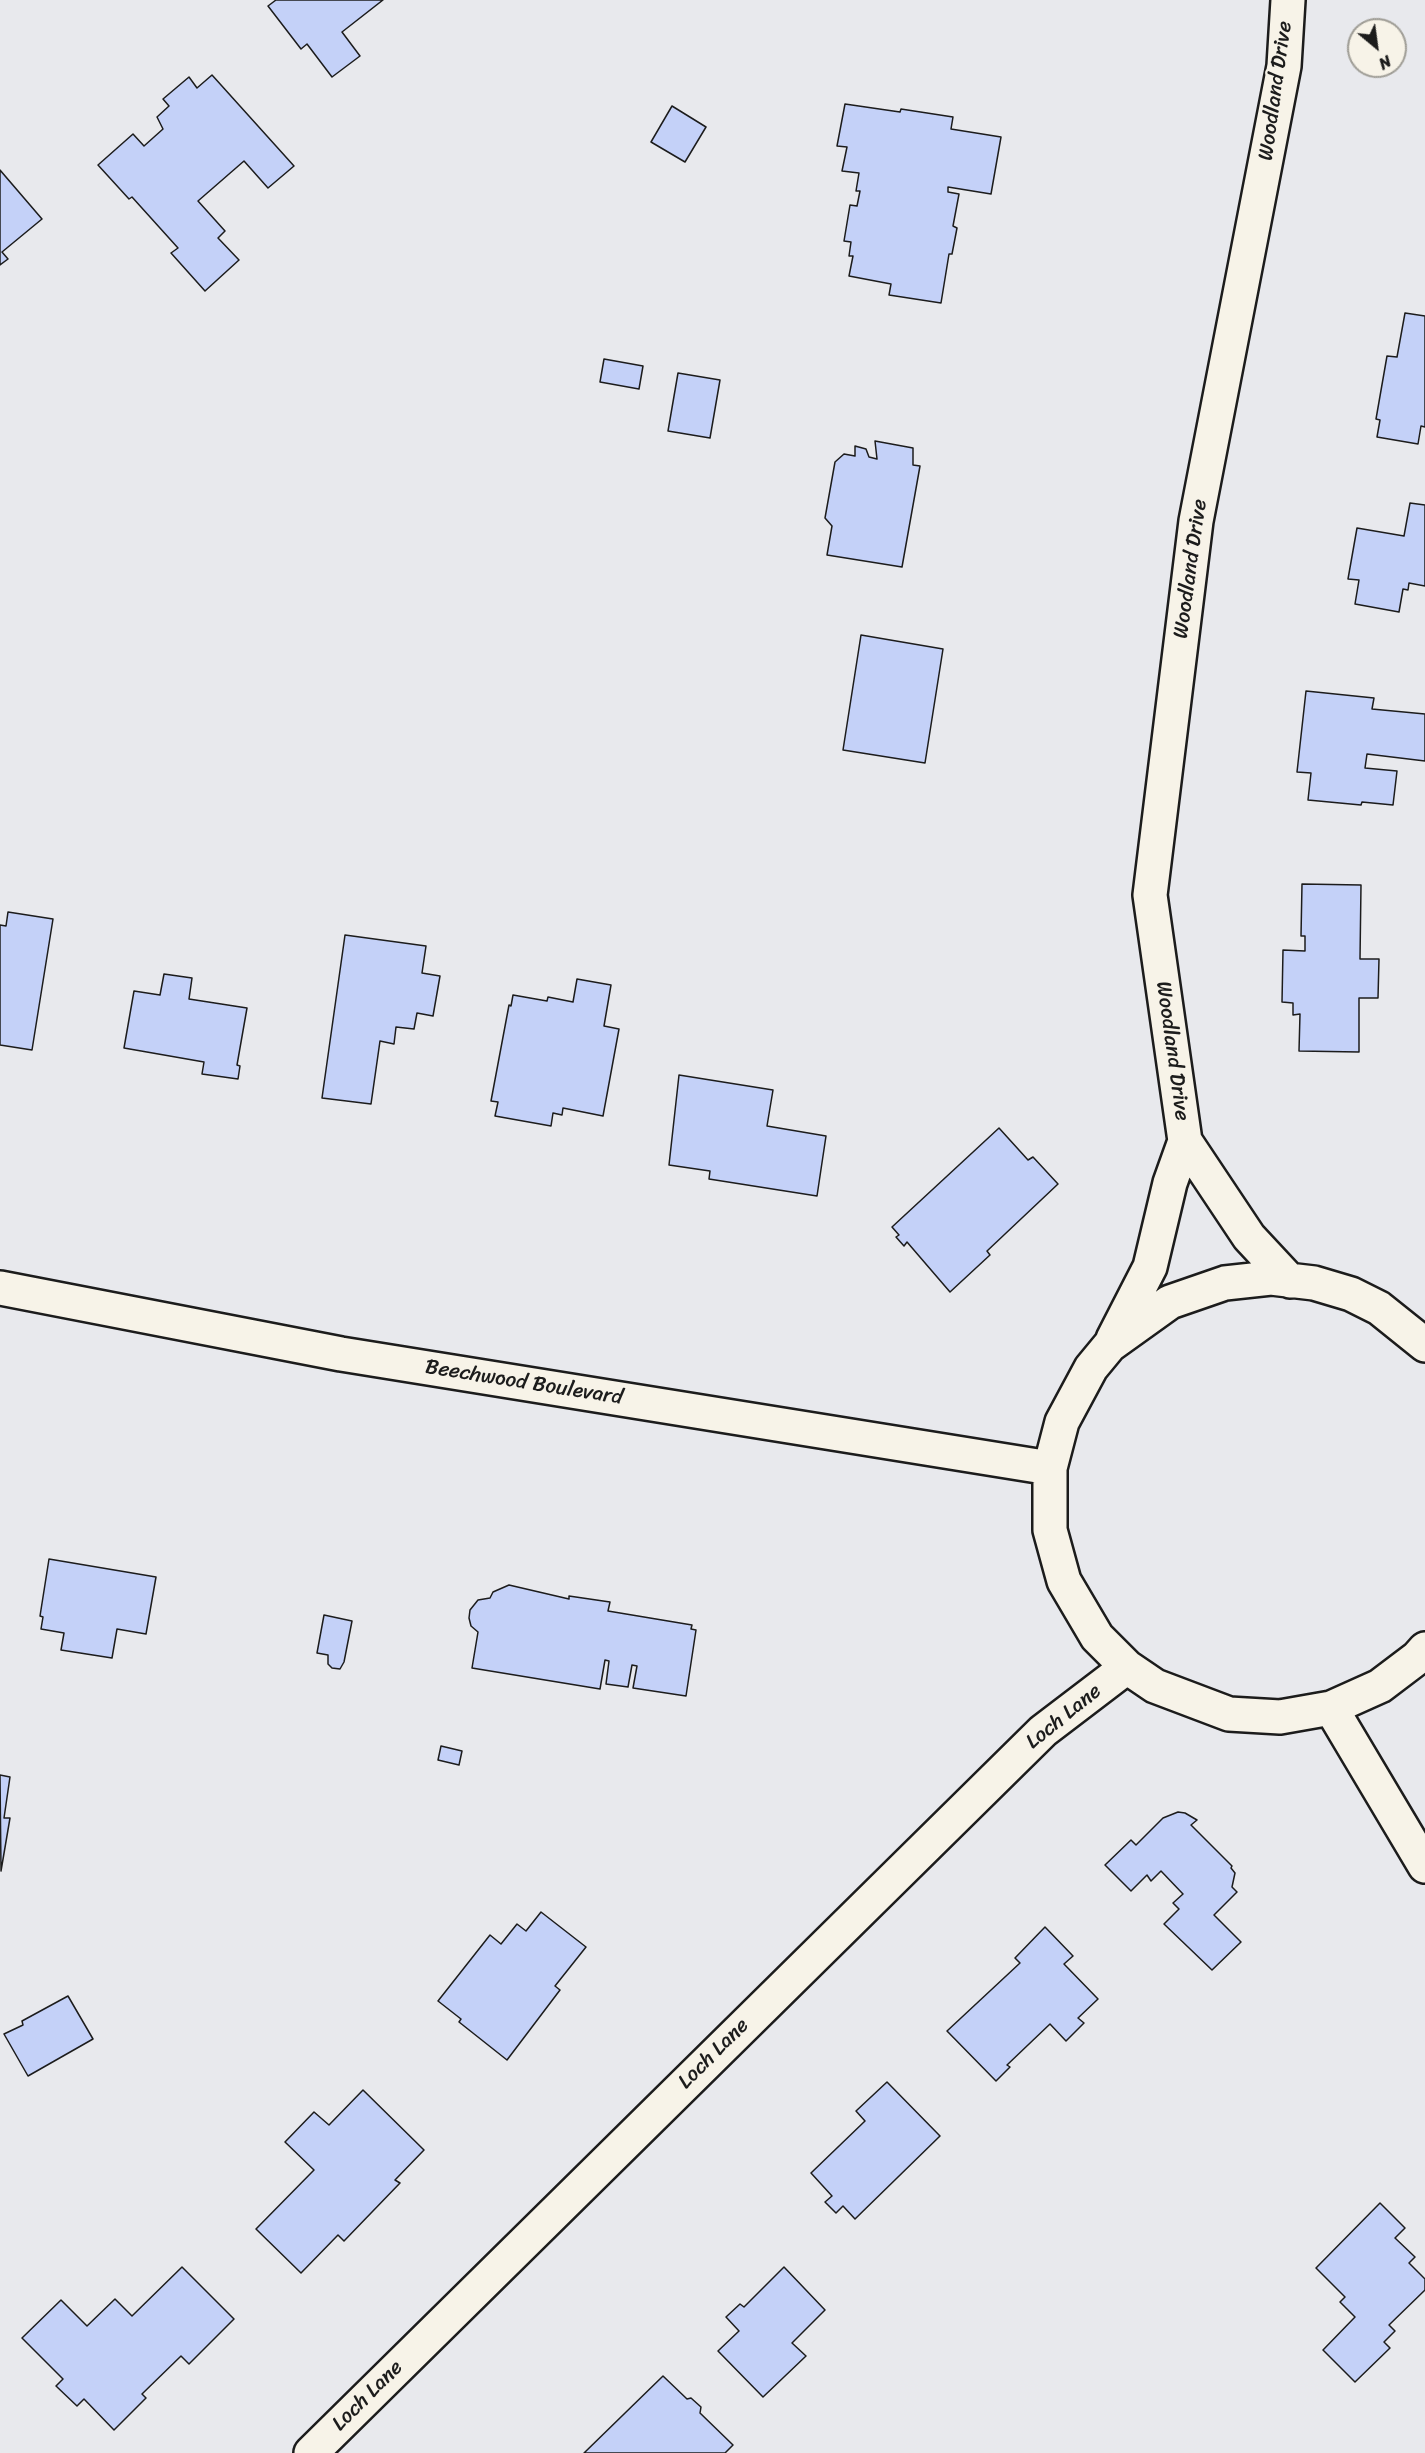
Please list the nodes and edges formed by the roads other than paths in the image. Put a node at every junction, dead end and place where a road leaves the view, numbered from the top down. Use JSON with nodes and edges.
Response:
{"nodes":[{"id":1,"x":1288,"y":0,"type":"edge"},
{"id":2,"x":1185,"y":1141,"type":"junction"},
{"id":3,"x":1290,"y":1281,"type":"junction"},
{"id":4,"x":0,"y":1288,"type":"edge"},
{"id":5,"x":1423,"y":1338,"type":"edge"},
{"id":6,"x":1110,"y":1345,"type":"junction"},
{"id":7,"x":1050,"y":1468,"type":"junction"},
{"id":8,"x":1425,"y":1649,"type":"edge"},
{"id":9,"x":1127,"y":1667,"type":"junction"},
{"id":10,"x":1330,"y":1708,"type":"junction"},
{"id":11,"x":1425,"y":1866,"type":"edge"},
{"id":12,"x":311,"y":2453,"type":"edge"}],
"edges":[{"from":1,"to":2,"type":"street","name":"Woodland Drive"},
{"from":2,"to":3,"type":"street","name":"Woodland Drive"},
{"from":2,"to":6,"type":"street","name":"Woodland Drive"},
{"from":3,"to":5,"type":"street"},
{"from":3,"to":6,"type":"street"},
{"from":4,"to":7,"type":"street","name":"Beechwood Boulevard"},
{"from":6,"to":7,"type":"street"},
{"from":7,"to":9,"type":"street"},
{"from":8,"to":10,"type":"street"},
{"from":9,"to":10,"type":"street"},
{"from":9,"to":12,"type":"street","name":"Loch Lane"},
{"from":10,"to":11,"type":"street"}]}
